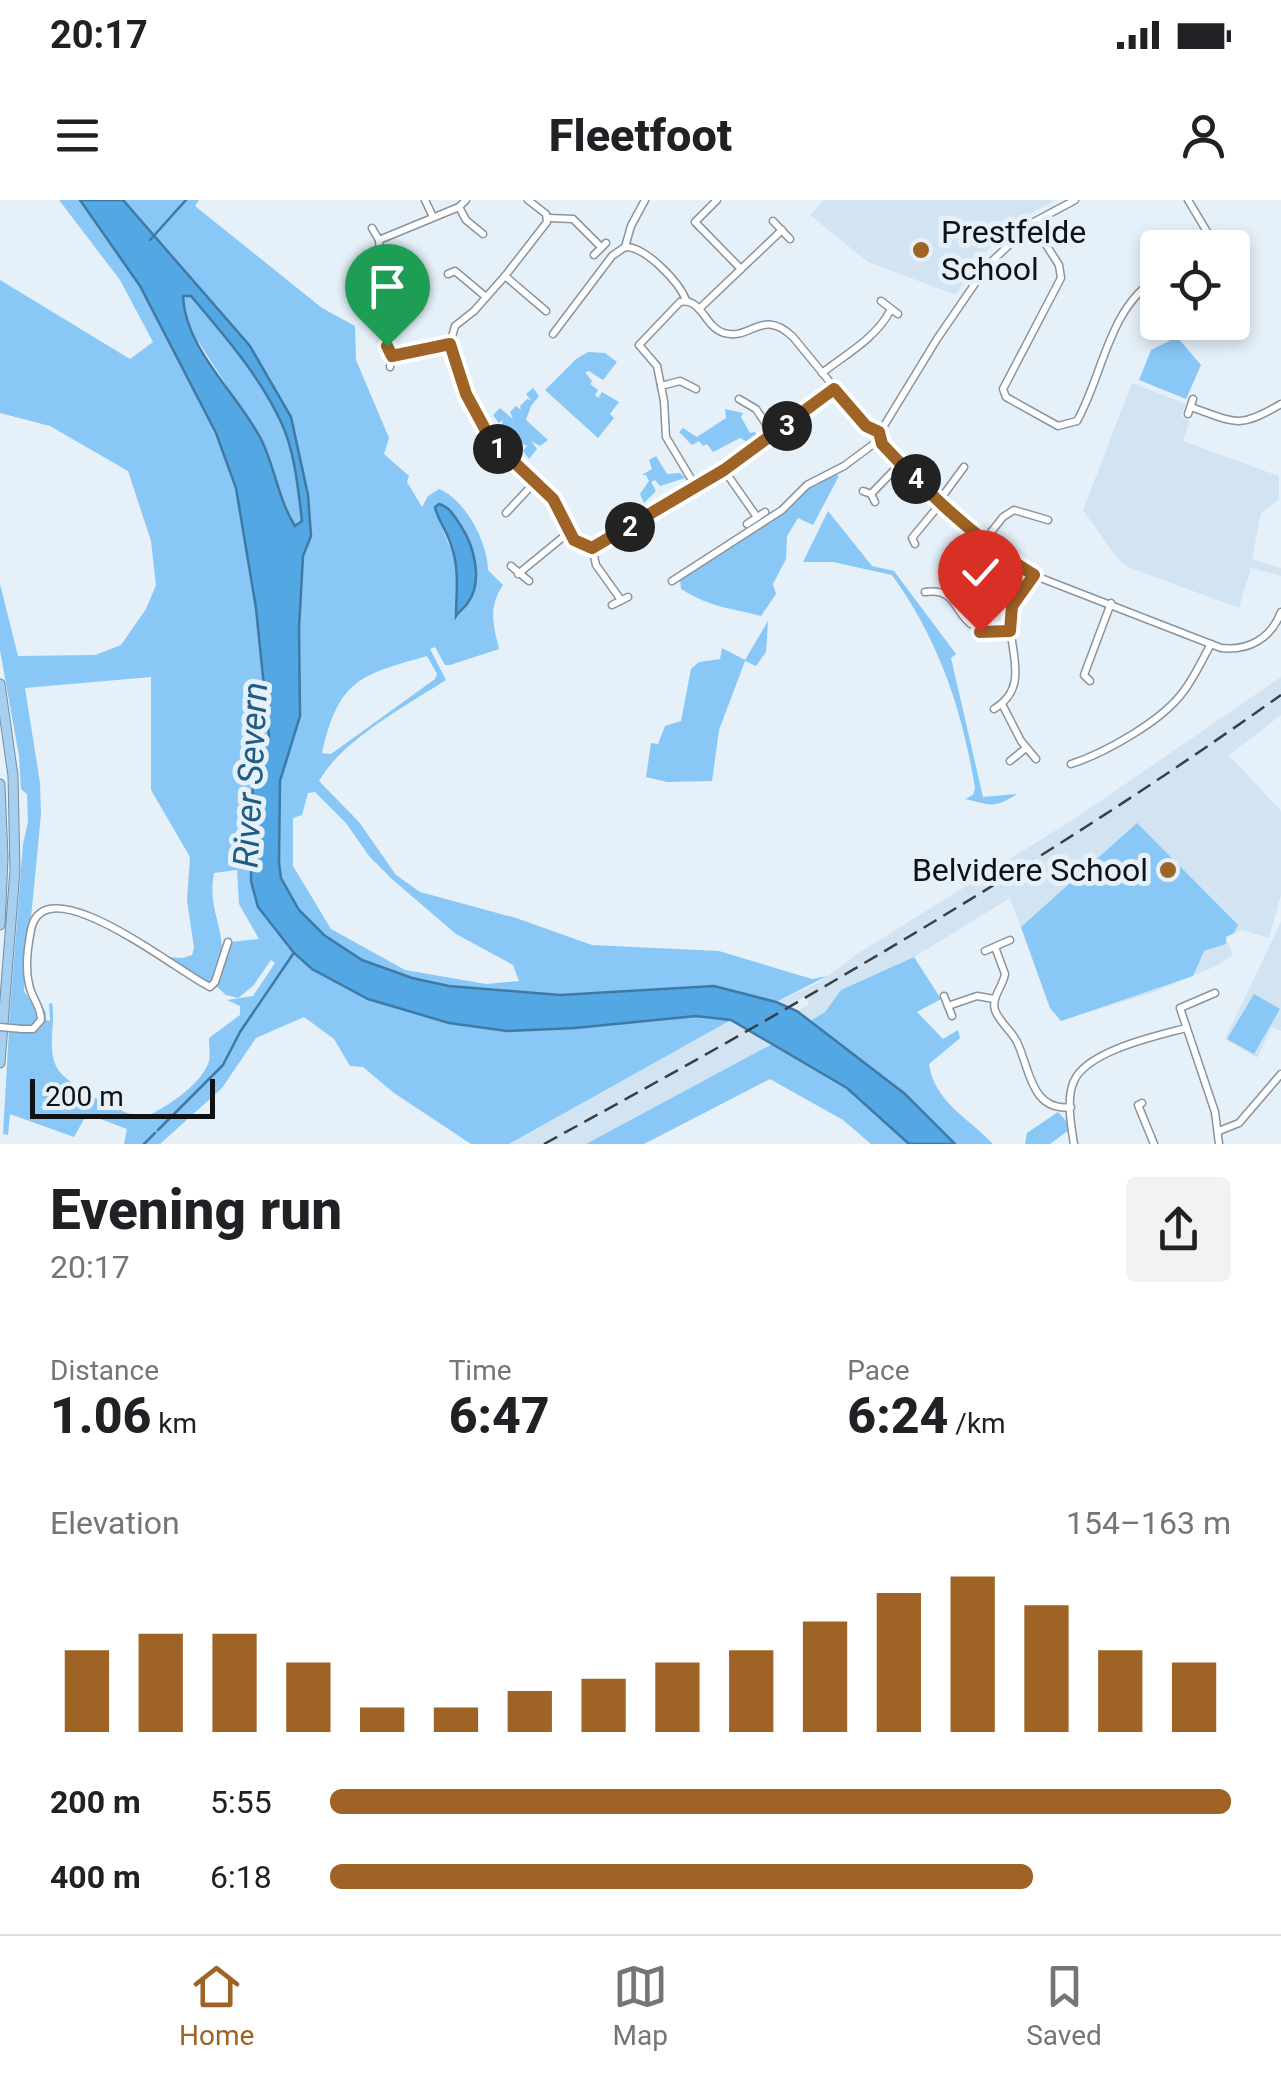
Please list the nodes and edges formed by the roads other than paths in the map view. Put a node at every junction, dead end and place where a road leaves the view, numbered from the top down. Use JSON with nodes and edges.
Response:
{"nodes":[{"id":1,"x":425,"y":200,"type":"edge"},
{"id":2,"x":528,"y":200,"type":"edge"},
{"id":3,"x":717,"y":200,"type":"edge"},
{"id":4,"x":1074,"y":200,"type":"edge"},
{"id":5,"x":1188,"y":200,"type":"edge"},
{"id":6,"x":463,"y":203,"type":"edge"},
{"id":7,"x":643,"y":204,"type":"edge"},
{"id":8,"x":650,"y":213,"type":"dead end"},
{"id":9,"x":433,"y":217,"type":"junction"},
{"id":10,"x":548,"y":218,"type":"junction"},
{"id":11,"x":774,"y":222,"type":"dead end"},
{"id":12,"x":1032,"y":223,"type":"junction"},
{"id":13,"x":372,"y":228,"type":"dead end"},
{"id":14,"x":782,"y":230,"type":"junction"},
{"id":15,"x":1206,"y":230,"type":"edge"},
{"id":16,"x":483,"y":234,"type":"dead end"},
{"id":17,"x":790,"y":239,"type":"dead end"},
{"id":18,"x":379,"y":240,"type":"junction"},
{"id":19,"x":625,"y":247,"type":"junction"},
{"id":20,"x":380,"y":252,"type":"dead end"},
{"id":21,"x":594,"y":254,"type":"dead end"},
{"id":22,"x":741,"y":270,"type":"junction"},
{"id":23,"x":448,"y":274,"type":"dead end"},
{"id":24,"x":505,"y":276,"type":"junction"},
{"id":25,"x":589,"y":286,"type":"junction"},
{"id":26,"x":1140,"y":291,"type":"edge"},
{"id":27,"x":598,"y":294,"type":"dead end"},
{"id":28,"x":486,"y":297,"type":"junction"},
{"id":29,"x":686,"y":300,"type":"junction"},
{"id":30,"x":880,"y":300,"type":"dead end"},
{"id":31,"x":698,"y":309,"type":"junction"},
{"id":32,"x":546,"y":310,"type":"dead end"},
{"id":33,"x":553,"y":334,"type":"dead end"},
{"id":34,"x":450,"y":344,"type":"junction"},
{"id":35,"x":387,"y":346,"type":"dead end"},
{"id":36,"x":392,"y":356,"type":"junction"},
{"id":37,"x":390,"y":367,"type":"dead end"},
{"id":38,"x":690,"y":370,"type":"dead end"},
{"id":39,"x":822,"y":373,"type":"junction"},
{"id":40,"x":685,"y":382,"type":"junction"},
{"id":41,"x":660,"y":386,"type":"junction"},
{"id":42,"x":696,"y":389,"type":"dead end"},
{"id":43,"x":834,"y":389,"type":"junction"},
{"id":44,"x":756,"y":394,"type":"dead end"},
{"id":45,"x":739,"y":398,"type":"dead end"},
{"id":46,"x":750,"y":404,"type":"junction"},
{"id":47,"x":1281,"y":404,"type":"edge"},
{"id":48,"x":1191,"y":407,"type":"dead end"},
{"id":49,"x":774,"y":436,"type":"junction"},
{"id":50,"x":879,"y":436,"type":"junction"},
{"id":51,"x":900,"y":464,"type":"junction"},
{"id":52,"x":724,"y":470,"type":"junction"},
{"id":53,"x":959,"y":470,"type":"dead end"},
{"id":54,"x":535,"y":482,"type":"junction"},
{"id":55,"x":696,"y":487,"type":"junction"},
{"id":56,"x":870,"y":496,"type":"dead end"},
{"id":57,"x":940,"y":502,"type":"junction"},
{"id":58,"x":765,"y":512,"type":"dead end"},
{"id":59,"x":506,"y":513,"type":"dead end"},
{"id":60,"x":757,"y":518,"type":"junction"},
{"id":61,"x":1043,"y":521,"type":"dead end"},
{"id":62,"x":747,"y":524,"type":"dead end"},
{"id":63,"x":568,"y":533,"type":"junction"},
{"id":64,"x":911,"y":539,"type":"dead end"},
{"id":65,"x":984,"y":541,"type":"junction"},
{"id":66,"x":592,"y":548,"type":"junction"},
{"id":67,"x":510,"y":566,"type":"dead end"},
{"id":68,"x":518,"y":574,"type":"junction"},
{"id":69,"x":1034,"y":575,"type":"junction"},
{"id":70,"x":529,"y":581,"type":"dead end"},
{"id":71,"x":672,"y":582,"type":"dead end"},
{"id":72,"x":930,"y":588,"type":"dead end"},
{"id":73,"x":1111,"y":603,"type":"junction"},
{"id":74,"x":612,"y":605,"type":"dead end"},
{"id":75,"x":1281,"y":612,"type":"edge"},
{"id":76,"x":1010,"y":631,"type":"junction"},
{"id":77,"x":1210,"y":644,"type":"junction"},
{"id":78,"x":1084,"y":678,"type":"dead end"},
{"id":79,"x":0,"y":684,"type":"edge"},
{"id":80,"x":1026,"y":748,"type":"junction"},
{"id":81,"x":1036,"y":760,"type":"dead end"},
{"id":82,"x":1076,"y":760,"type":"dead end"},
{"id":83,"x":1010,"y":762,"type":"dead end"},
{"id":84,"x":0,"y":784,"type":"edge"},
{"id":85,"x":0,"y":926,"type":"edge"},
{"id":86,"x":1010,"y":940,"type":"dead end"},
{"id":87,"x":228,"y":942,"type":"dead end"},
{"id":88,"x":995,"y":946,"type":"junction"},
{"id":89,"x":985,"y":951,"type":"dead end"},
{"id":90,"x":944,"y":996,"type":"dead end"},
{"id":91,"x":1212,"y":997,"type":"dead end"},
{"id":92,"x":994,"y":999,"type":"junction"},
{"id":93,"x":948,"y":1006,"type":"junction"},
{"id":94,"x":952,"y":1016,"type":"dead end"},
{"id":95,"x":0,"y":1028,"type":"edge"},
{"id":96,"x":1186,"y":1028,"type":"junction"},
{"id":97,"x":0,"y":1063,"type":"edge"},
{"id":98,"x":1281,"y":1074,"type":"edge"},
{"id":99,"x":1138,"y":1105,"type":"dead end"},
{"id":100,"x":1071,"y":1107,"type":"junction"},
{"id":101,"x":1219,"y":1131,"type":"junction"},
{"id":102,"x":1074,"y":1144,"type":"edge"},
{"id":103,"x":1154,"y":1144,"type":"edge"},
{"id":104,"x":1220,"y":1144,"type":"edge"}],
"edges":[{"from":1,"to":9,"type":"street"},
{"from":2,"to":10,"type":"street"},
{"from":3,"to":22,"type":"street"},
{"from":4,"to":12,"type":"street"},
{"from":5,"to":15,"type":"street"},
{"from":6,"to":9,"type":"street"},
{"from":6,"to":16,"type":"street"},
{"from":7,"to":8,"type":"street"},
{"from":7,"to":19,"type":"street"},
{"from":9,"to":18,"type":"street"},
{"from":10,"to":21,"type":"street"},
{"from":10,"to":24,"type":"street"},
{"from":11,"to":14,"type":"street"},
{"from":12,"to":26,"type":"street"},
{"from":12,"to":50,"type":"street"},
{"from":13,"to":18,"type":"street"},
{"from":14,"to":17,"type":"street"},
{"from":14,"to":22,"type":"street"},
{"from":18,"to":20,"type":"street"},
{"from":19,"to":25,"type":"street"},
{"from":19,"to":29,"type":"street"},
{"from":22,"to":31,"type":"street"},
{"from":23,"to":28,"type":"street"},
{"from":24,"to":28,"type":"street"},
{"from":24,"to":32,"type":"street"},
{"from":25,"to":27,"type":"street"},
{"from":25,"to":33,"type":"street"},
{"from":28,"to":34,"type":"street"},
{"from":29,"to":31,"type":"street"},
{"from":29,"to":41,"type":"street"},
{"from":30,"to":39,"type":"street"},
{"from":31,"to":39,"type":"street"},
{"from":34,"to":36,"type":"street"},
{"from":34,"to":54,"type":"street"},
{"from":35,"to":36,"type":"street"},
{"from":36,"to":37,"type":"street"},
{"from":38,"to":40,"type":"street"},
{"from":39,"to":43,"type":"street"},
{"from":40,"to":41,"type":"street"},
{"from":40,"to":42,"type":"street"},
{"from":41,"to":55,"type":"street"},
{"from":43,"to":49,"type":"street"},
{"from":43,"to":50,"type":"street"},
{"from":44,"to":46,"type":"street"},
{"from":45,"to":46,"type":"street"},
{"from":46,"to":49,"type":"street"},
{"from":47,"to":48,"type":"street"},
{"from":49,"to":52,"type":"street"},
{"from":50,"to":51,"type":"street"},
{"from":50,"to":71,"type":"street"},
{"from":51,"to":56,"type":"street"},
{"from":51,"to":57,"type":"street"},
{"from":52,"to":55,"type":"street"},
{"from":52,"to":60,"type":"street"},
{"from":53,"to":57,"type":"street"},
{"from":54,"to":59,"type":"street"},
{"from":54,"to":63,"type":"street"},
{"from":55,"to":66,"type":"street"},
{"from":57,"to":64,"type":"street"},
{"from":57,"to":65,"type":"street"},
{"from":58,"to":60,"type":"street"},
{"from":60,"to":62,"type":"street"},
{"from":61,"to":65,"type":"street"},
{"from":63,"to":66,"type":"street"},
{"from":63,"to":68,"type":"street"},
{"from":65,"to":69,"type":"street"},
{"from":66,"to":74,"type":"street"},
{"from":67,"to":68,"type":"street"},
{"from":68,"to":70,"type":"street"},
{"from":69,"to":73,"type":"street"},
{"from":69,"to":76,"type":"street"},
{"from":72,"to":76,"type":"street"},
{"from":73,"to":77,"type":"street"},
{"from":73,"to":78,"type":"street"},
{"from":75,"to":77,"type":"street"},
{"from":76,"to":80,"type":"street"},
{"from":77,"to":82,"type":"street"},
{"from":79,"to":97,"type":"highway"},
{"from":80,"to":81,"type":"street"},
{"from":80,"to":83,"type":"street"},
{"from":84,"to":85,"type":"highway"},
{"from":86,"to":88,"type":"street"},
{"from":87,"to":95,"type":"street","bridge":true},
{"from":88,"to":89,"type":"street"},
{"from":88,"to":92,"type":"street"},
{"from":90,"to":93,"type":"street"},
{"from":91,"to":96,"type":"street"},
{"from":92,"to":93,"type":"street"},
{"from":92,"to":100,"type":"street"},
{"from":93,"to":94,"type":"street"},
{"from":96,"to":100,"type":"street"},
{"from":96,"to":101,"type":"street"},
{"from":98,"to":101,"type":"street"},
{"from":99,"to":103,"type":"street"},
{"from":100,"to":102,"type":"street"},
{"from":101,"to":104,"type":"street"}]}
